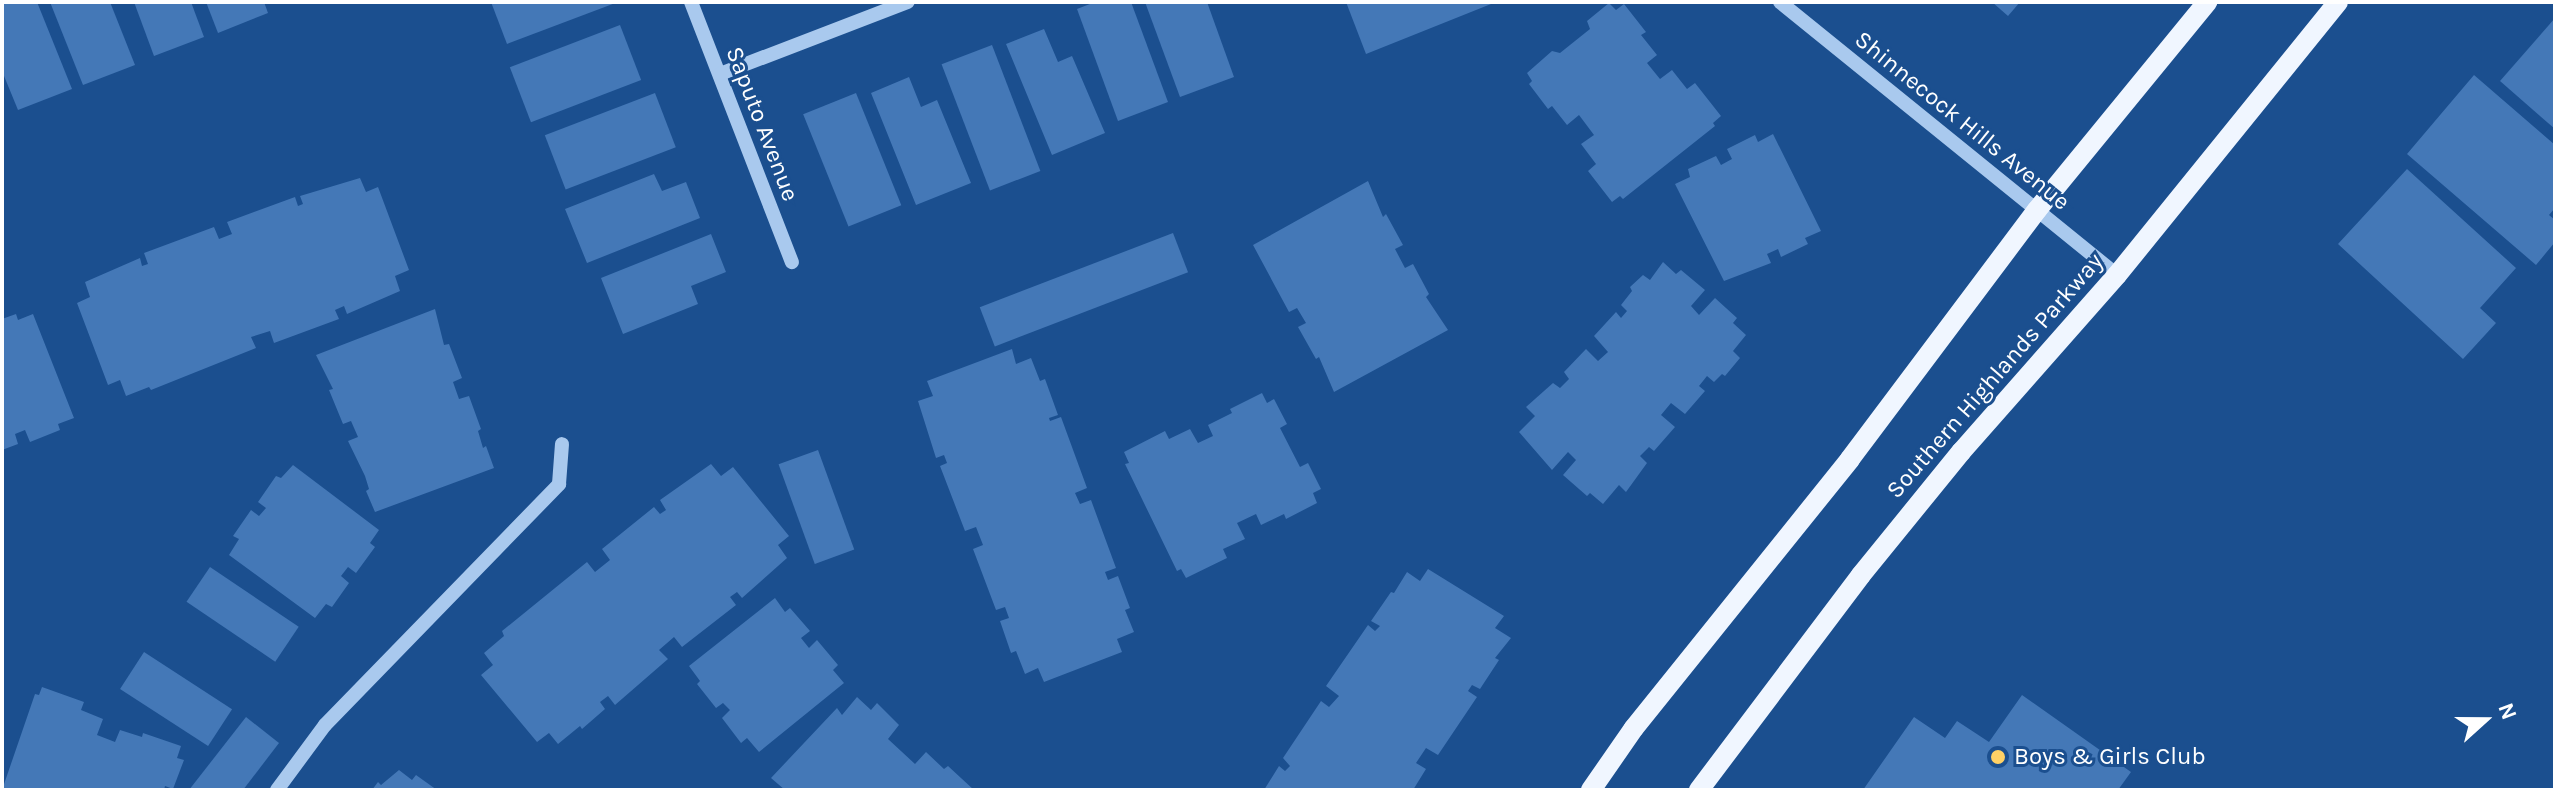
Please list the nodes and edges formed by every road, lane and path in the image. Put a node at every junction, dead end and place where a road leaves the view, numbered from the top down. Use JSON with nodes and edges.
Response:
{"nodes":[{"id":1,"x":691,"y":2,"type":"edge"},
{"id":2,"x":908,"y":2,"type":"edge"},
{"id":3,"x":1780,"y":2,"type":"edge"},
{"id":4,"x":2207,"y":2,"type":"edge"},
{"id":5,"x":2338,"y":2,"type":"edge"},
{"id":6,"x":720,"y":74,"type":"junction"},
{"id":7,"x":2037,"y":210,"type":"junction"},
{"id":8,"x":792,"y":262,"type":"dead end"},
{"id":9,"x":2117,"y":275,"type":"junction"},
{"id":10,"x":562,"y":444,"type":"dead end"},
{"id":11,"x":277,"y":790,"type":"edge"},
{"id":12,"x":1591,"y":790,"type":"edge"},
{"id":13,"x":1699,"y":790,"type":"edge"}],
"edges":[{"from":1,"to":6,"type":"street","name":"Saputo Avenue"},
{"from":2,"to":6,"type":"street"},
{"from":3,"to":7,"type":"street","name":"Shinnecock Hills Avenue"},
{"from":4,"to":7,"type":"main road"},
{"from":5,"to":9,"type":"main road","name":"Southern Highlands Parkway"},
{"from":6,"to":8,"type":"street","name":"Saputo Avenue"},
{"from":7,"to":9,"type":"street","name":"Shinnecock Hills Avenue"},
{"from":7,"to":12,"type":"main road"},
{"from":9,"to":13,"type":"main road","name":"Southern Highlands Parkway"},
{"from":10,"to":11,"type":"street"}]}
